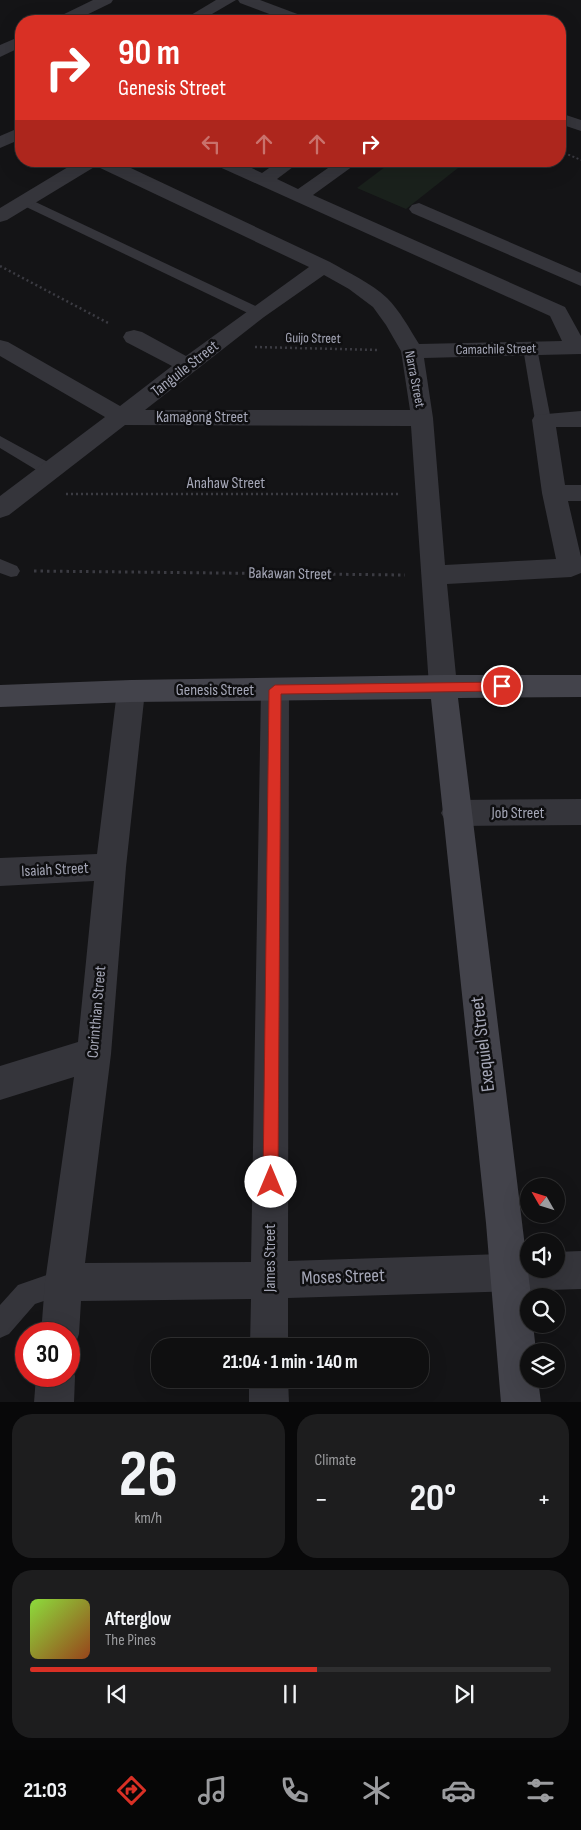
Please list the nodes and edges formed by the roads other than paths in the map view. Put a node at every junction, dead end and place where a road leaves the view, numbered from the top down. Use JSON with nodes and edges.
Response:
{"nodes":[{"id":1,"x":105,"y":0,"type":"edge"},
{"id":2,"x":228,"y":0,"type":"edge"},
{"id":3,"x":246,"y":0,"type":"edge"},
{"id":4,"x":74,"y":15,"type":"edge"},
{"id":5,"x":200,"y":15,"type":"edge"},
{"id":6,"x":286,"y":15,"type":"edge"},
{"id":7,"x":0,"y":34,"type":"edge"},
{"id":8,"x":15,"y":40,"type":"edge"},
{"id":9,"x":15,"y":44,"type":"edge"},
{"id":10,"x":0,"y":52,"type":"edge"},
{"id":11,"x":566,"y":120,"type":"edge"},
{"id":12,"x":581,"y":126,"type":"edge"},
{"id":13,"x":15,"y":135,"type":"edge"},
{"id":14,"x":0,"y":144,"type":"edge"},
{"id":15,"x":81,"y":167,"type":"edge"},
{"id":16,"x":114,"y":167,"type":"edge"},
{"id":17,"x":234,"y":167,"type":"edge"},
{"id":18,"x":283,"y":167,"type":"edge"},
{"id":19,"x":342,"y":167,"type":"edge"},
{"id":20,"x":264,"y":180,"type":"junction"},
{"id":21,"x":300,"y":196,"type":"junction"},
{"id":22,"x":25,"y":200,"type":"junction"},
{"id":23,"x":419,"y":209,"type":"dead end"},
{"id":24,"x":0,"y":216,"type":"edge"},
{"id":25,"x":322,"y":266,"type":"junction"},
{"id":26,"x":581,"y":280,"type":"edge"},
{"id":27,"x":581,"y":292,"type":"edge"},
{"id":28,"x":257,"y":312,"type":"junction"},
{"id":29,"x":558,"y":312,"type":"junction"},
{"id":30,"x":134,"y":337,"type":"road end"},
{"id":31,"x":0,"y":347,"type":"edge"},
{"id":32,"x":578,"y":347,"type":"edge"},
{"id":33,"x":530,"y":348,"type":"junction"},
{"id":34,"x":412,"y":351,"type":"junction"},
{"id":35,"x":189,"y":366,"type":"junction"},
{"id":36,"x":123,"y":416,"type":"junction"},
{"id":37,"x":422,"y":418,"type":"junction"},
{"id":38,"x":543,"y":420,"type":"junction"},
{"id":39,"x":581,"y":420,"type":"edge"},
{"id":40,"x":0,"y":441,"type":"edge"},
{"id":41,"x":49,"y":470,"type":"junction"},
{"id":42,"x":554,"y":493,"type":"junction"},
{"id":43,"x":581,"y":493,"type":"edge"},
{"id":44,"x":0,"y":509,"type":"edge"},
{"id":45,"x":576,"y":568,"type":"edge"},
{"id":46,"x":434,"y":575,"type":"junction"},
{"id":47,"x":443,"y":686,"type":"junction"},
{"id":48,"x":581,"y":686,"type":"edge"},
{"id":49,"x":275,"y":690,"type":"junction"},
{"id":50,"x":131,"y":691,"type":"junction"},
{"id":51,"x":0,"y":696,"type":"edge"},
{"id":52,"x":581,"y":812,"type":"edge"},
{"id":53,"x":456,"y":814,"type":"junction"},
{"id":54,"x":110,"y":867,"type":"junction"},
{"id":55,"x":0,"y":872,"type":"edge"},
{"id":56,"x":94,"y":1054,"type":"junction"},
{"id":57,"x":0,"y":1083,"type":"edge"},
{"id":58,"x":581,"y":1270,"type":"edge"},
{"id":59,"x":511,"y":1272,"type":"junction"},
{"id":60,"x":270,"y":1280,"type":"junction"},
{"id":61,"x":64,"y":1282,"type":"junction"},
{"id":62,"x":61,"y":1322,"type":"edge"},
{"id":63,"x":0,"y":1325,"type":"edge"},
{"id":64,"x":269,"y":1338,"type":"edge"},
{"id":65,"x":55,"y":1387,"type":"edge"},
{"id":66,"x":269,"y":1388,"type":"edge"},
{"id":67,"x":54,"y":1402,"type":"edge"},
{"id":68,"x":269,"y":1402,"type":"edge"},
{"id":69,"x":521,"y":1402,"type":"edge"}],
"edges":[{"from":1,"to":4,"type":"street"},
{"from":2,"to":5,"type":"street"},
{"from":3,"to":6,"type":"street"},
{"from":7,"to":8,"type":"street"},
{"from":9,"to":10,"type":"street"},
{"from":11,"to":12,"type":"street"},
{"from":13,"to":14,"type":"street"},
{"from":15,"to":22,"type":"street"},
{"from":16,"to":25,"type":"street","name":"Narra Street"},
{"from":17,"to":20,"type":"street"},
{"from":18,"to":20,"type":"street"},
{"from":19,"to":21,"type":"street"},
{"from":20,"to":21,"type":"street"},
{"from":21,"to":29,"type":"street"},
{"from":22,"to":24,"type":"street"},
{"from":22,"to":28,"type":"lane"},
{"from":23,"to":26,"type":"street"},
{"from":25,"to":28,"type":"street","name":"Tanguile Street"},
{"from":25,"to":34,"type":"street","name":"Narra Street"},
{"from":27,"to":29,"type":"street"},
{"from":28,"to":35,"type":"street","name":"Tanguile Street"},
{"from":29,"to":32,"type":"street"},
{"from":30,"to":35,"type":"street"},
{"from":31,"to":36,"type":"street","name":"Kamagong Street"},
{"from":32,"to":33,"type":"street","name":"Camachile Street"},
{"from":33,"to":34,"type":"street","name":"Camachile Street"},
{"from":33,"to":38,"type":"lane"},
{"from":34,"to":37,"type":"street","name":"Narra Street"},
{"from":35,"to":36,"type":"street","name":"Tanguile Street"},
{"from":36,"to":37,"type":"street","name":"Kamagong Street"},
{"from":36,"to":41,"type":"street","name":"Tanguile Street"},
{"from":37,"to":46,"type":"street","name":"Narra Street"},
{"from":38,"to":39,"type":"street"},
{"from":38,"to":42,"type":"street"},
{"from":40,"to":41,"type":"lane"},
{"from":41,"to":44,"type":"street","name":"Tanguile Street"},
{"from":42,"to":43,"type":"street"},
{"from":42,"to":45,"type":"street"},
{"from":45,"to":46,"type":"street"},
{"from":46,"to":47,"type":"street","name":"Narra Street"},
{"from":47,"to":48,"type":"street","name":"Genesis Street"},
{"from":47,"to":49,"type":"street","name":"Genesis Street"},
{"from":47,"to":53,"type":"street","name":"Exequiel Street"},
{"from":49,"to":50,"type":"street","name":"Genesis Street"},
{"from":49,"to":60,"type":"street","name":"James Street"},
{"from":50,"to":51,"type":"street","name":"Genesis Street"},
{"from":50,"to":54,"type":"street","name":"Corinthian Street"},
{"from":52,"to":53,"type":"street","name":"Job Street"},
{"from":53,"to":59,"type":"street","name":"Exequiel Street"},
{"from":54,"to":55,"type":"street","name":"Isaiah Street"},
{"from":54,"to":56,"type":"street","name":"Corinthian Street"},
{"from":56,"to":57,"type":"street"},
{"from":56,"to":61,"type":"street","name":"Corinthian Street"},
{"from":58,"to":59,"type":"street","name":"Moses Street"},
{"from":59,"to":60,"type":"street","name":"Moses Street"},
{"from":59,"to":69,"type":"street","name":"Exequiel Street"},
{"from":60,"to":61,"type":"street","name":"Moses Street"},
{"from":60,"to":64,"type":"street","name":"James Street"},
{"from":61,"to":62,"type":"street","name":"Corinthian Street"},
{"from":61,"to":63,"type":"lane","name":"Moses Street"},
{"from":65,"to":67,"type":"street"},
{"from":66,"to":68,"type":"street"}]}
